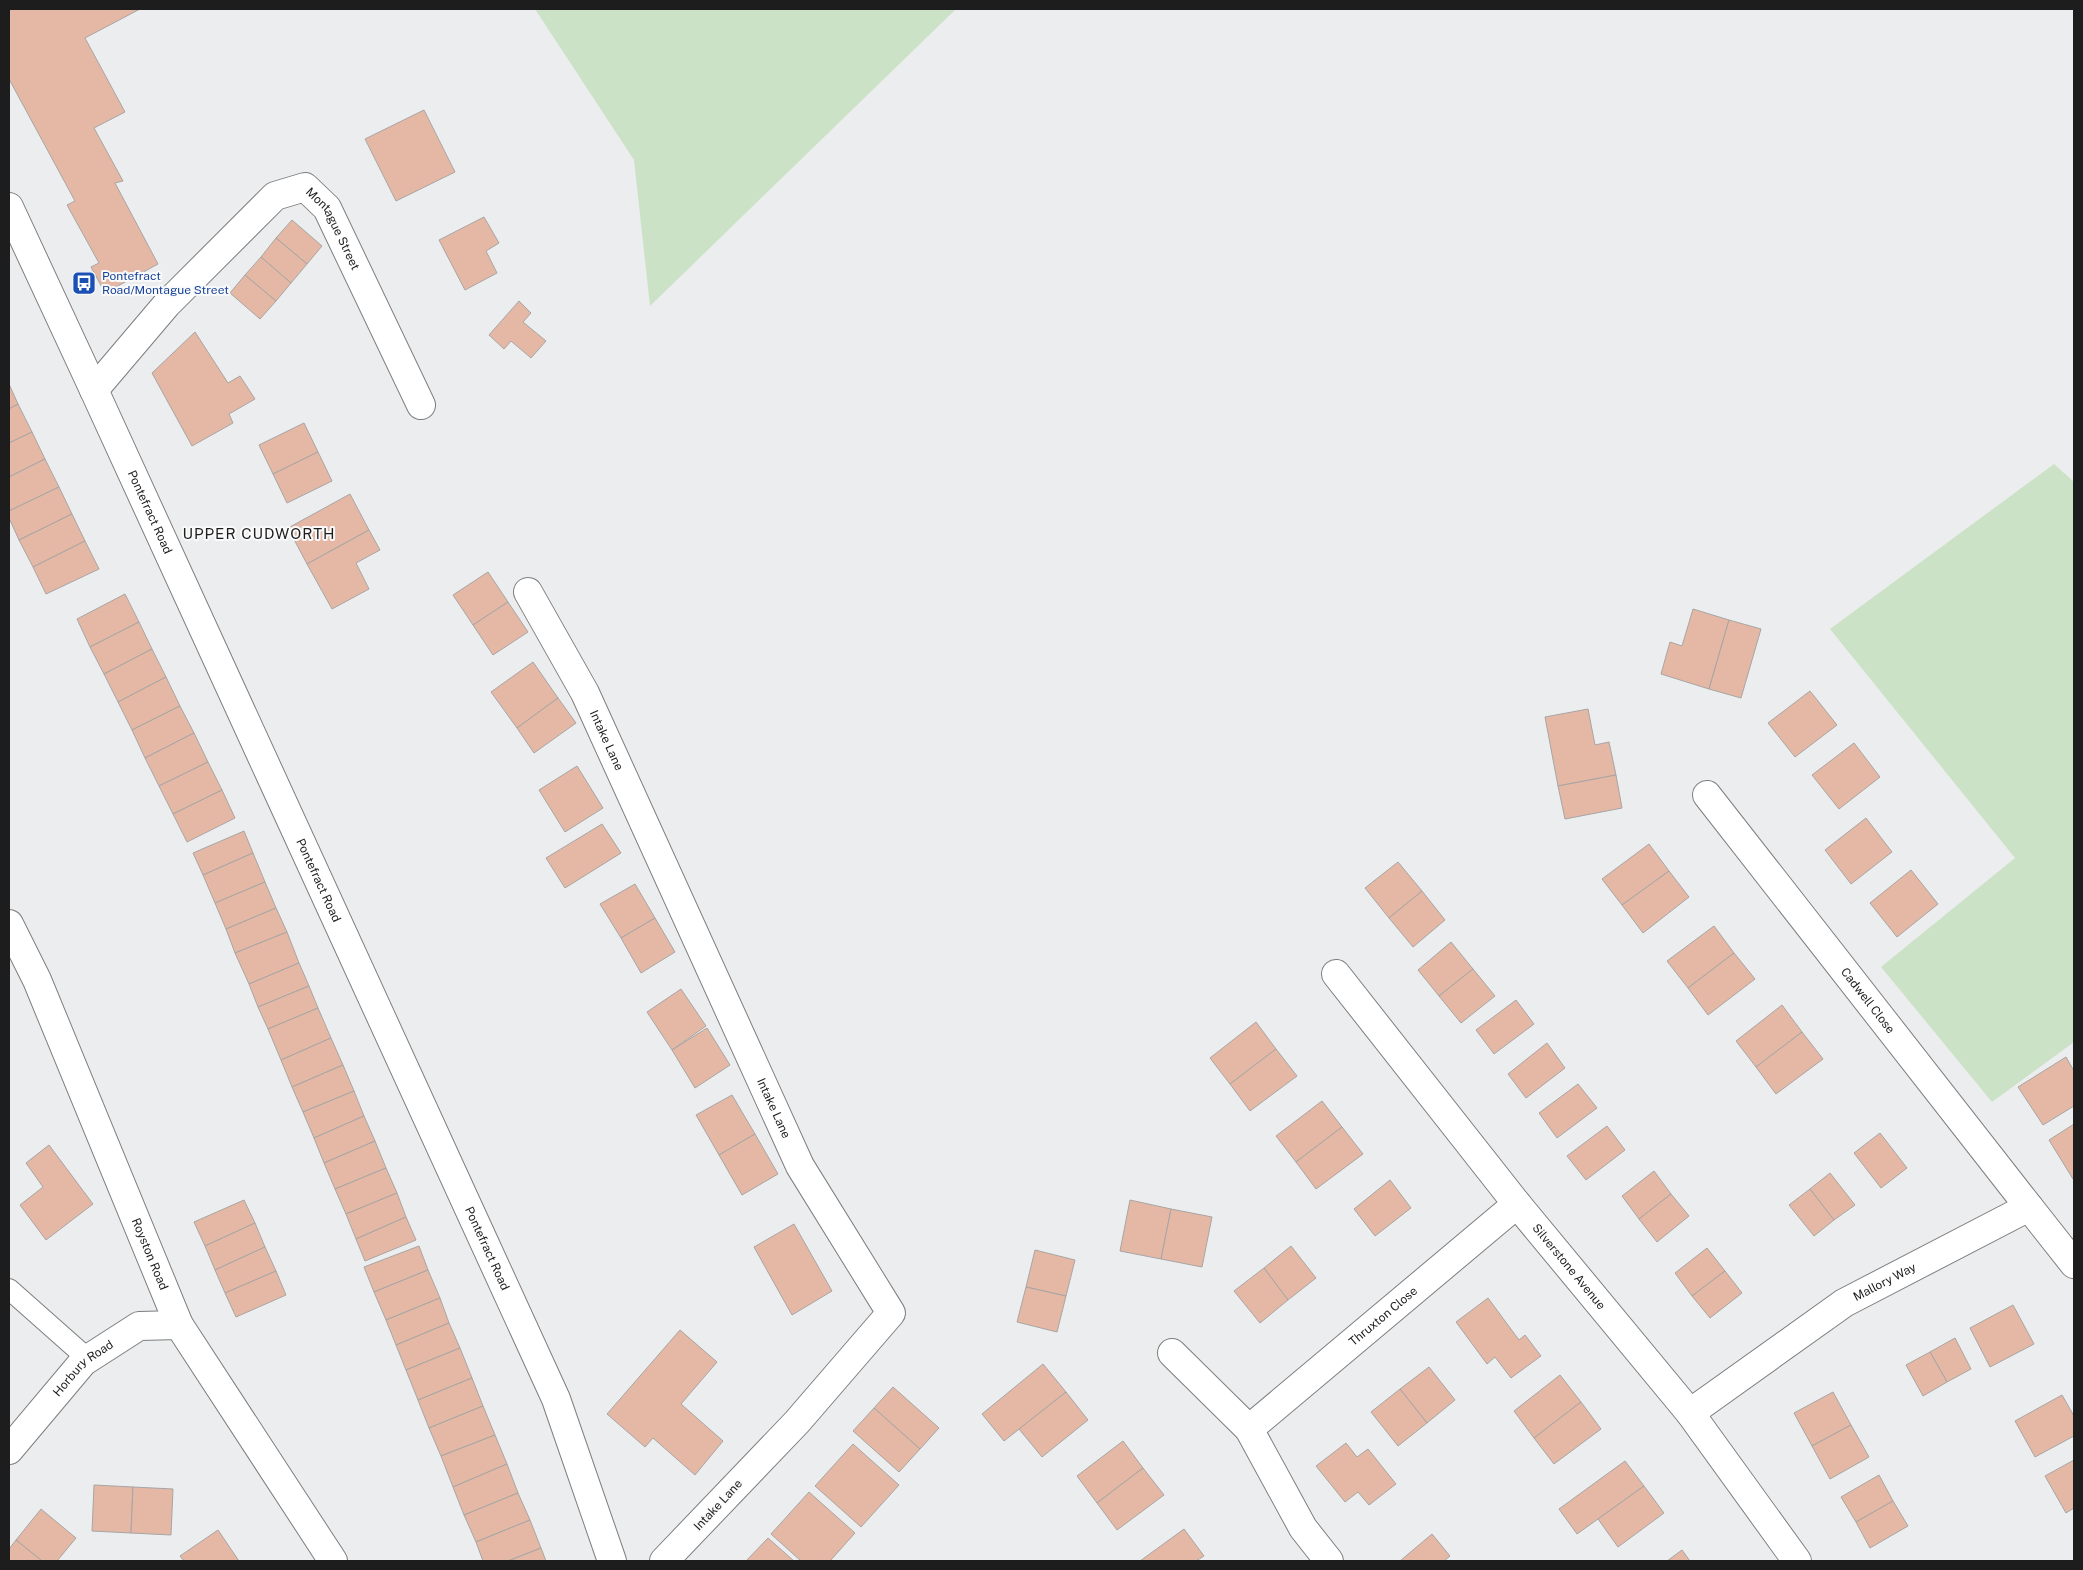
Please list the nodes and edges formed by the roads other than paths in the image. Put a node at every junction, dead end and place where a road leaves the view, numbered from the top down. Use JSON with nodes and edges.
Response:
{"nodes":[{"id":1,"x":9,"y":207,"type":"edge"},
{"id":2,"x":94,"y":390,"type":"junction"},
{"id":3,"x":421,"y":405,"type":"dead end"},
{"id":4,"x":528,"y":592,"type":"dead end"},
{"id":5,"x":1707,"y":795,"type":"dead end"},
{"id":6,"x":9,"y":924,"type":"edge"},
{"id":7,"x":1336,"y":974,"type":"dead end"},
{"id":8,"x":1517,"y":1204,"type":"junction"},
{"id":9,"x":2029,"y":1207,"type":"junction"},
{"id":10,"x":2074,"y":1264,"type":"edge"},
{"id":11,"x":9,"y":1289,"type":"edge"},
{"id":12,"x":179,"y":1324,"type":"junction"},
{"id":13,"x":1172,"y":1353,"type":"dead end"},
{"id":14,"x":88,"y":1359,"type":"junction"},
{"id":15,"x":1690,"y":1413,"type":"junction"},
{"id":16,"x":1248,"y":1429,"type":"junction"},
{"id":17,"x":9,"y":1450,"type":"edge"},
{"id":18,"x":333,"y":1561,"type":"edge"},
{"id":19,"x":612,"y":1561,"type":"edge"},
{"id":20,"x":664,"y":1561,"type":"edge"},
{"id":21,"x":1329,"y":1561,"type":"edge"},
{"id":22,"x":1797,"y":1561,"type":"edge"}],
"edges":[{"from":1,"to":2,"type":"street","name":"Pontefract Road"},
{"from":2,"to":3,"type":"street","name":"Montague Street"},
{"from":2,"to":19,"type":"street","name":"Pontefract Road"},
{"from":4,"to":20,"type":"street","name":"Intake Lane"},
{"from":5,"to":9,"type":"street","name":"Cadwell Close"},
{"from":6,"to":12,"type":"street","name":"Royston Road"},
{"from":7,"to":8,"type":"street","name":"Silverstone Avenue"},
{"from":8,"to":15,"type":"street","name":"Silverstone Avenue"},
{"from":8,"to":16,"type":"street","name":"Thruxton Close"},
{"from":9,"to":10,"type":"street"},
{"from":9,"to":15,"type":"street","name":"Mallory Way"},
{"from":11,"to":14,"type":"lane"},
{"from":12,"to":14,"type":"street","name":"Horbury Road"},
{"from":12,"to":18,"type":"street","name":"Royston Road"},
{"from":13,"to":16,"type":"street"},
{"from":14,"to":17,"type":"street","name":"Horbury Road"},
{"from":15,"to":22,"type":"street","name":"Silverstone Avenue"},
{"from":16,"to":21,"type":"street"}]}
